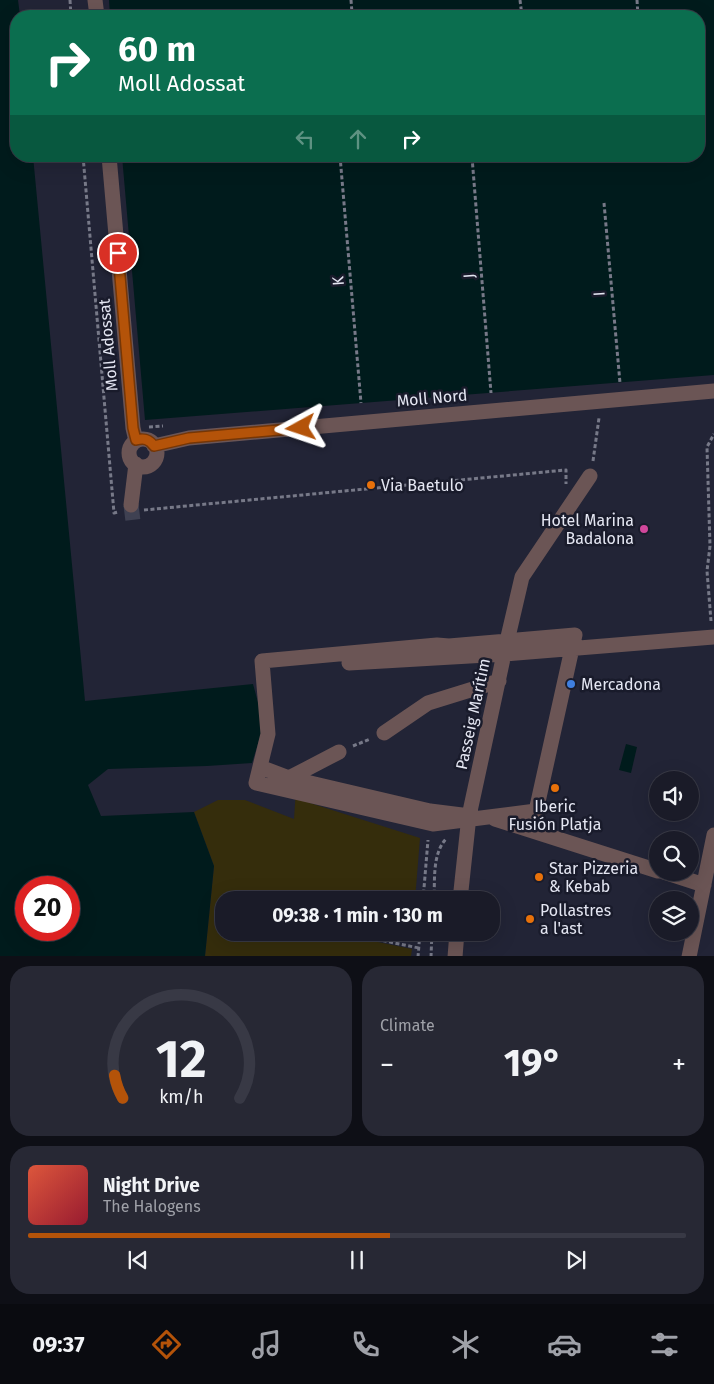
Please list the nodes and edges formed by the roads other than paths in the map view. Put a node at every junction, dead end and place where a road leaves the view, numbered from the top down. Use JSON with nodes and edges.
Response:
{"nodes":[{"id":1,"x":110,"y":162,"type":"edge"},
{"id":2,"x":714,"y":390,"type":"edge"},
{"id":3,"x":136,"y":440,"type":"junction"},
{"id":4,"x":154,"y":446,"type":"junction"},
{"id":5,"x":136,"y":464,"type":"junction"},
{"id":6,"x":590,"y":476,"type":"dead end"},
{"id":7,"x":131,"y":505,"type":"tunnel mouth"},
{"id":8,"x":713,"y":637,"type":"edge"},
{"id":9,"x":506,"y":647,"type":"junction"},
{"id":10,"x":572,"y":648,"type":"junction"},
{"id":11,"x":277,"y":667,"type":"dead end"},
{"id":12,"x":499,"y":681,"type":"junction"},
{"id":13,"x":384,"y":733,"type":"road end"},
{"id":14,"x":339,"y":752,"type":"road end"},
{"id":15,"x":260,"y":767,"type":"junction"},
{"id":16,"x":289,"y":778,"type":"junction"},
{"id":17,"x":477,"y":818,"type":"junction"},
{"id":18,"x":714,"y":835,"type":"edge"},
{"id":19,"x":649,"y":868,"type":"edge"},
{"id":20,"x":692,"y":881,"type":"edge"},
{"id":21,"x":704,"y":885,"type":"junction"},
{"id":22,"x":462,"y":891,"type":"edge"},
{"id":23,"x":456,"y":941,"type":"edge"},
{"id":24,"x":455,"y":956,"type":"edge"},
{"id":25,"x":689,"y":956,"type":"edge"}],
"edges":[{"from":1,"to":3,"type":"street","name":"Moll Adossat"},
{"from":2,"to":4,"type":"street","name":"Moll Nord"},
{"from":3,"to":4,"type":"street"},
{"from":3,"to":5,"type":"street"},
{"from":4,"to":5,"type":"street"},
{"from":5,"to":7,"type":"street"},
{"from":6,"to":9,"type":"street"},
{"from":8,"to":10,"type":"street","name":"Passeig Marítim"},
{"from":9,"to":10,"type":"street","name":"Passeig Marítim"},
{"from":9,"to":11,"type":"street"},
{"from":9,"to":12,"type":"street","name":"Passeig Marítim"},
{"from":9,"to":15,"type":"street"},
{"from":10,"to":17,"type":"street"},
{"from":12,"to":13,"type":"street"},
{"from":12,"to":17,"type":"street","name":"Passeig Marítim"},
{"from":14,"to":16,"type":"street"},
{"from":15,"to":16,"type":"street"},
{"from":15,"to":17,"type":"street"},
{"from":16,"to":17,"type":"street"},
{"from":17,"to":19,"type":"street"},
{"from":17,"to":22,"type":"street","name":"Passeig Marítim"},
{"from":18,"to":21,"type":"street"},
{"from":20,"to":21,"type":"street"},
{"from":21,"to":25,"type":"street"},
{"from":23,"to":24,"type":"street"}]}
